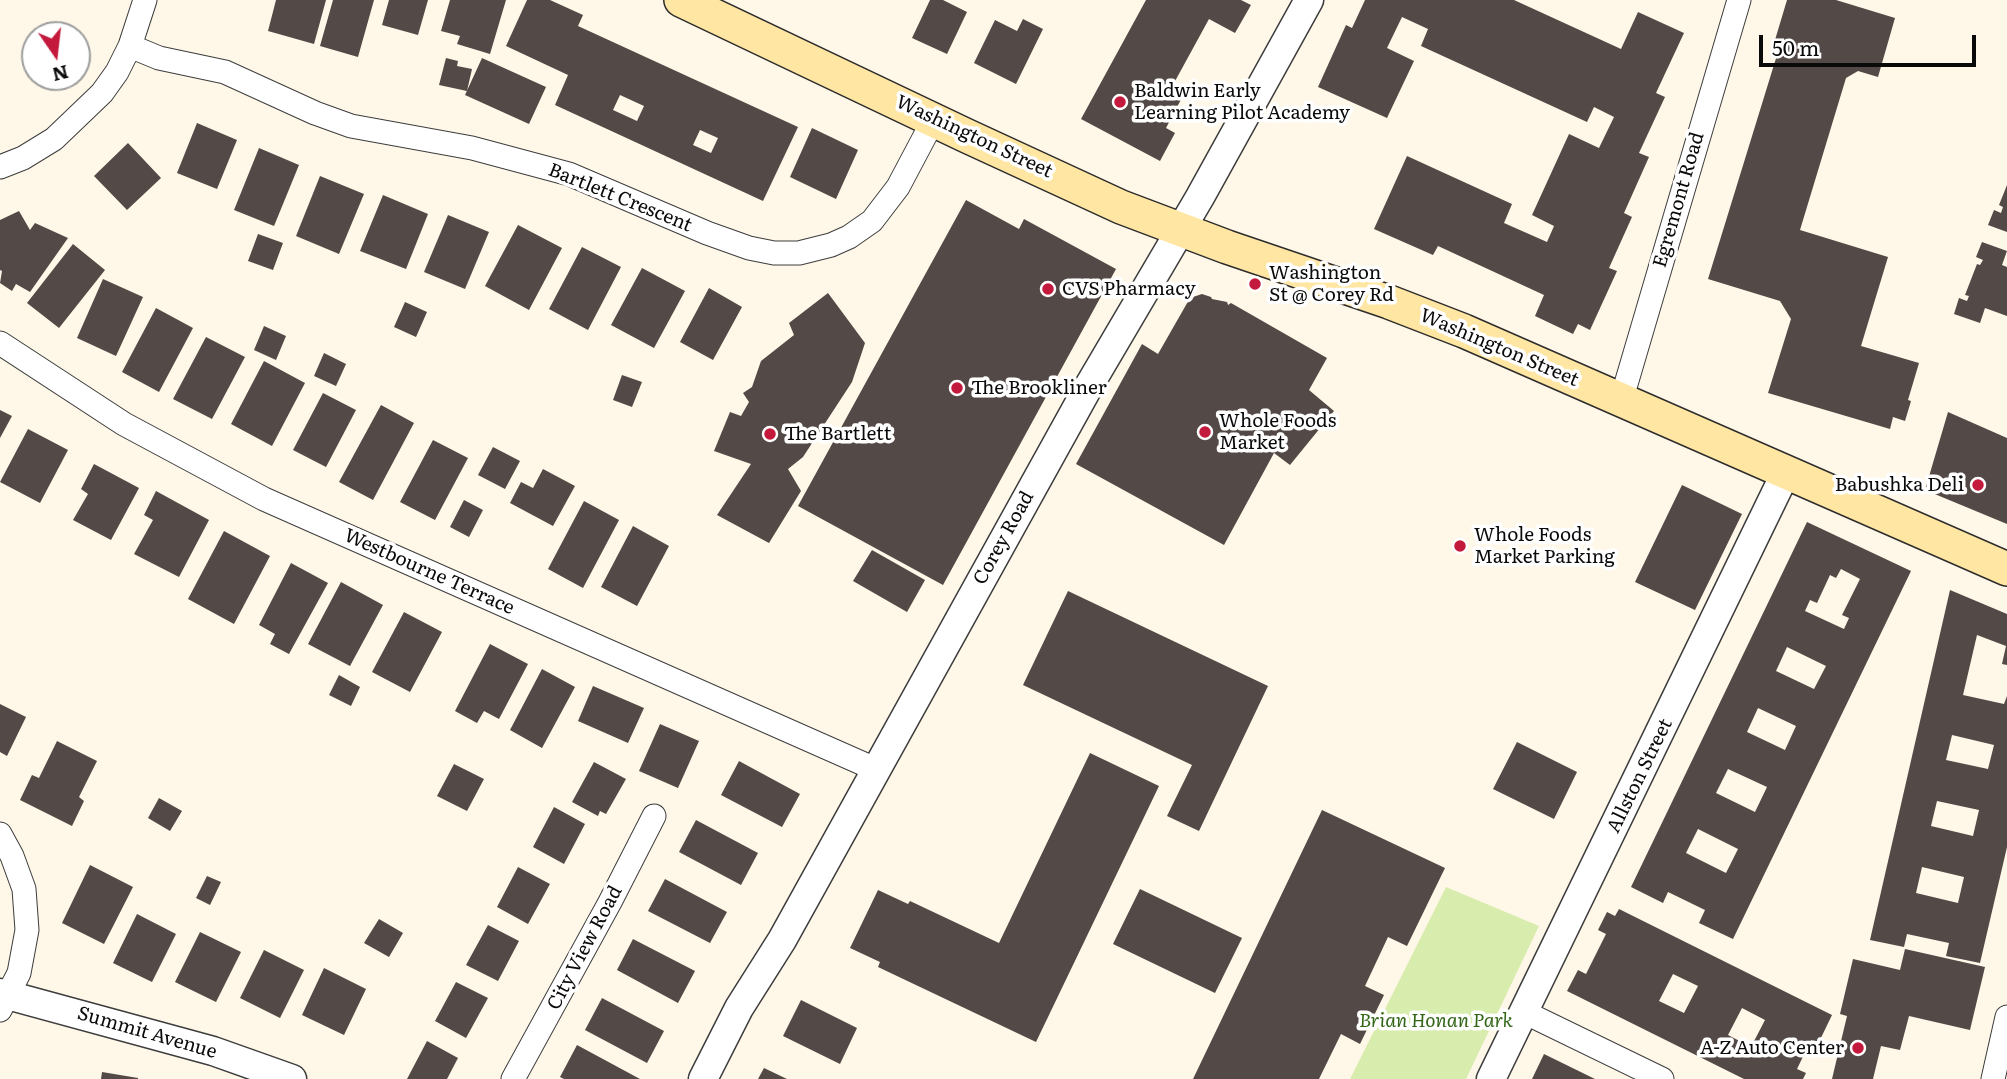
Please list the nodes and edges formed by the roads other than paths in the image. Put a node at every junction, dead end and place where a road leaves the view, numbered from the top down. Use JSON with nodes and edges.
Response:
{"nodes":[{"id":1,"x":145,"y":0,"type":"edge"},
{"id":2,"x":681,"y":0,"type":"edge"},
{"id":3,"x":1309,"y":0,"type":"edge"},
{"id":4,"x":1739,"y":0,"type":"edge"},
{"id":5,"x":130,"y":46,"type":"junction"},
{"id":6,"x":934,"y":119,"type":"junction"},
{"id":7,"x":0,"y":167,"type":"edge"},
{"id":8,"x":1181,"y":229,"type":"junction"},
{"id":9,"x":0,"y":343,"type":"edge"},
{"id":10,"x":1621,"y":401,"type":"junction"},
{"id":11,"x":1786,"y":472,"type":"junction"},
{"id":12,"x":2007,"y":569,"type":"edge"},
{"id":13,"x":875,"y":769,"type":"junction"},
{"id":14,"x":654,"y":816,"type":"dead end"},
{"id":15,"x":0,"y":834,"type":"edge"},
{"id":16,"x":3,"y":999,"type":"edge"},
{"id":17,"x":1524,"y":1012,"type":"junction"},
{"id":18,"x":2007,"y":1017,"type":"edge"},
{"id":19,"x":292,"y":1079,"type":"edge"},
{"id":20,"x":513,"y":1079,"type":"edge"},
{"id":21,"x":703,"y":1079,"type":"edge"},
{"id":22,"x":1492,"y":1079,"type":"edge"},
{"id":23,"x":1662,"y":1079,"type":"edge"},
{"id":24,"x":1993,"y":1079,"type":"edge"}],
"edges":[{"from":1,"to":5,"type":"street"},
{"from":2,"to":6,"type":"main road","name":"Washington Street"},
{"from":3,"to":8,"type":"street","name":"Corey Road"},
{"from":4,"to":10,"type":"street","name":"Egremont Road"},
{"from":5,"to":6,"type":"street","name":"Bartlett Crescent"},
{"from":5,"to":7,"type":"street"},
{"from":6,"to":8,"type":"main road","name":"Washington Street"},
{"from":8,"to":10,"type":"main road","name":"Washington Street"},
{"from":8,"to":13,"type":"street","name":"Corey Road"},
{"from":9,"to":13,"type":"street","name":"Westbourne Terrace"},
{"from":10,"to":11,"type":"main road","name":"Washington Street"},
{"from":11,"to":12,"type":"main road","name":"Washington Street"},
{"from":11,"to":17,"type":"street","name":"Allston Street"},
{"from":13,"to":21,"type":"street","name":"Corey Road"},
{"from":14,"to":20,"type":"street","name":"City View Road"},
{"from":15,"to":16,"type":"street"},
{"from":16,"to":19,"type":"street","name":"Summit Avenue"},
{"from":17,"to":22,"type":"street","name":"Allston Street"},
{"from":17,"to":23,"type":"street"},
{"from":18,"to":24,"type":"street"}]}
